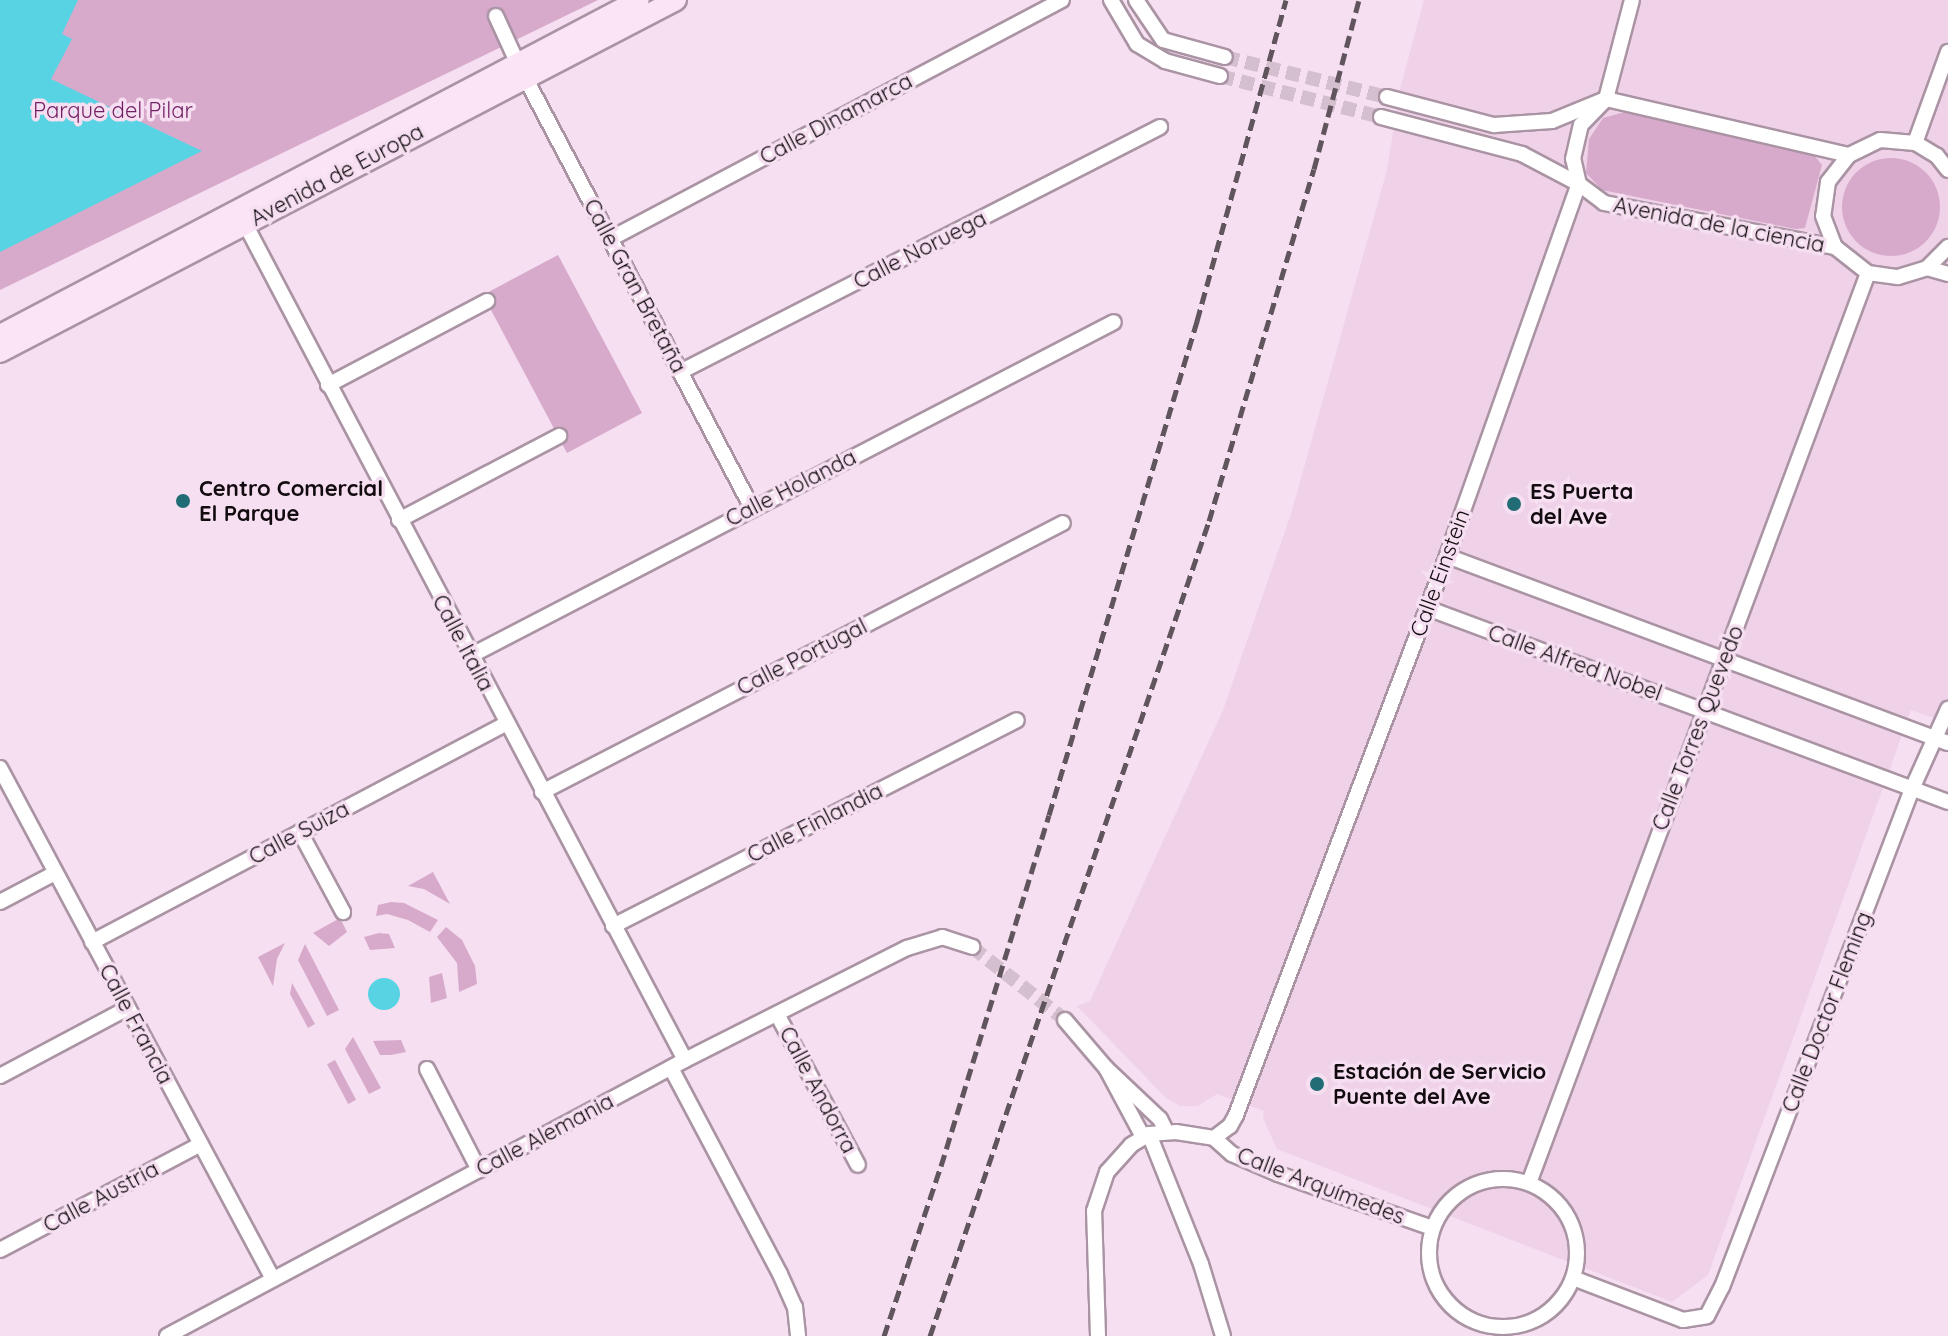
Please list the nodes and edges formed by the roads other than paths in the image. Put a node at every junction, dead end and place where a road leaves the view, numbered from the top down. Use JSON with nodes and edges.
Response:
{"nodes":[{"id":1,"x":639,"y":0,"type":"edge"},
{"id":2,"x":676,"y":0,"type":"edge"},
{"id":3,"x":1062,"y":0,"type":"edge"},
{"id":4,"x":1111,"y":0,"type":"edge"},
{"id":5,"x":1136,"y":0,"type":"edge"},
{"id":6,"x":1632,"y":0,"type":"edge"},
{"id":7,"x":496,"y":16,"type":"dead end"},
{"id":8,"x":1948,"y":52,"type":"edge"},
{"id":9,"x":1225,"y":57,"type":"tunnel mouth"},
{"id":10,"x":521,"y":71,"type":"junction"},
{"id":11,"x":1220,"y":76,"type":"tunnel mouth"},
{"id":12,"x":1387,"y":97,"type":"tunnel mouth"},
{"id":13,"x":1606,"y":99,"type":"junction"},
{"id":14,"x":1381,"y":117,"type":"tunnel mouth"},
{"id":15,"x":1160,"y":127,"type":"dead end"},
{"id":16,"x":1915,"y":143,"type":"junction"},
{"id":17,"x":1849,"y":155,"type":"junction"},
{"id":18,"x":1948,"y":170,"type":"edge"},
{"id":19,"x":1579,"y":184,"type":"junction"},
{"id":20,"x":242,"y":217,"type":"junction"},
{"id":21,"x":610,"y":239,"type":"junction"},
{"id":22,"x":1835,"y":247,"type":"junction"},
{"id":23,"x":1948,"y":247,"type":"edge"},
{"id":24,"x":1927,"y":268,"type":"junction"},
{"id":25,"x":1868,"y":273,"type":"junction"},
{"id":26,"x":1948,"y":274,"type":"edge"},
{"id":27,"x":487,"y":301,"type":"dead end"},
{"id":28,"x":1114,"y":322,"type":"dead end"},
{"id":29,"x":0,"y":335,"type":"edge"},
{"id":30,"x":0,"y":352,"type":"edge"},
{"id":31,"x":680,"y":372,"type":"junction"},
{"id":32,"x":328,"y":385,"type":"junction"},
{"id":33,"x":559,"y":436,"type":"dead end"},
{"id":34,"x":752,"y":508,"type":"junction"},
{"id":35,"x":399,"y":520,"type":"junction"},
{"id":36,"x":1063,"y":523,"type":"dead end"},
{"id":37,"x":1447,"y":556,"type":"junction"},
{"id":38,"x":1427,"y":608,"type":"junction"},
{"id":39,"x":470,"y":656,"type":"junction"},
{"id":40,"x":1725,"y":658,"type":"junction"},
{"id":41,"x":1948,"y":709,"type":"edge"},
{"id":42,"x":1703,"y":711,"type":"junction"},
{"id":43,"x":1017,"y":720,"type":"dead end"},
{"id":44,"x":505,"y":724,"type":"junction"},
{"id":45,"x":1942,"y":741,"type":"edge"},
{"id":46,"x":0,"y":768,"type":"edge"},
{"id":47,"x":1912,"y":789,"type":"junction"},
{"id":48,"x":542,"y":792,"type":"junction"},
{"id":49,"x":1948,"y":802,"type":"edge"},
{"id":50,"x":300,"y":832,"type":"junction"},
{"id":51,"x":55,"y":873,"type":"junction"},
{"id":52,"x":0,"y":902,"type":"edge"},
{"id":53,"x":343,"y":912,"type":"dead end"},
{"id":54,"x":613,"y":926,"type":"junction"},
{"id":55,"x":92,"y":942,"type":"junction"},
{"id":56,"x":972,"y":947,"type":"tunnel mouth"},
{"id":57,"x":128,"y":1008,"type":"junction"},
{"id":58,"x":777,"y":1014,"type":"junction"},
{"id":59,"x":1065,"y":1020,"type":"tunnel mouth"},
{"id":60,"x":685,"y":1060,"type":"junction"},
{"id":61,"x":671,"y":1068,"type":"junction"},
{"id":62,"x":1106,"y":1068,"type":"junction"},
{"id":63,"x":427,"y":1069,"type":"dead end"},
{"id":64,"x":0,"y":1076,"type":"edge"},
{"id":65,"x":1166,"y":1131,"type":"junction"},
{"id":66,"x":1146,"y":1136,"type":"junction"},
{"id":67,"x":1214,"y":1138,"type":"junction"},
{"id":68,"x":201,"y":1144,"type":"junction"},
{"id":69,"x":858,"y":1165,"type":"dead end"},
{"id":70,"x":479,"y":1170,"type":"junction"},
{"id":71,"x":1529,"y":1183,"type":"junction"},
{"id":72,"x":1432,"y":1228,"type":"junction"},
{"id":73,"x":0,"y":1250,"type":"edge"},
{"id":74,"x":1573,"y":1278,"type":"junction"},
{"id":75,"x":273,"y":1279,"type":"junction"},
{"id":76,"x":167,"y":1336,"type":"edge"},
{"id":77,"x":798,"y":1336,"type":"edge"},
{"id":78,"x":1098,"y":1336,"type":"edge"},
{"id":79,"x":1223,"y":1336,"type":"edge"}],
"edges":[{"from":1,"to":10,"type":"main road","name":"Avenida de Europa"},
{"from":2,"to":10,"type":"main road","name":"Avenida de Europa"},
{"from":3,"to":21,"type":"street","name":"Calle Dinamarca"},
{"from":4,"to":11,"type":"street"},
{"from":5,"to":9,"type":"street"},
{"from":6,"to":13,"type":"street","name":"Calle Einstein"},
{"from":7,"to":10,"type":"street","name":"Calle Gran Bretaña"},
{"from":8,"to":16,"type":"street"},
{"from":10,"to":20,"type":"main road","name":"Avenida de Europa"},
{"from":10,"to":21,"type":"street","name":"Calle Gran Bretaña"},
{"from":12,"to":13,"type":"street"},
{"from":13,"to":17,"type":"street"},
{"from":13,"to":19,"type":"street","name":"Calle Einstein"},
{"from":14,"to":19,"type":"street","name":"Avenida de la ciencia"},
{"from":15,"to":31,"type":"street","name":"Calle Noruega"},
{"from":16,"to":17,"type":"street"},
{"from":16,"to":18,"type":"street"},
{"from":17,"to":22,"type":"street"},
{"from":19,"to":22,"type":"street","name":"Avenida de la ciencia"},
{"from":19,"to":37,"type":"street","name":"Calle Einstein"},
{"from":20,"to":29,"type":"main road","name":"Avenida de Europa"},
{"from":20,"to":30,"type":"main road","name":"Avenida de Europa"},
{"from":20,"to":32,"type":"street","name":"Calle Italia"},
{"from":21,"to":31,"type":"street","name":"Calle Gran Bretaña"},
{"from":22,"to":25,"type":"street"},
{"from":23,"to":24,"type":"street"},
{"from":24,"to":25,"type":"street"},
{"from":24,"to":26,"type":"street"},
{"from":25,"to":40,"type":"street","name":"Calle Torres Quevedo"},
{"from":27,"to":32,"type":"street"},
{"from":28,"to":34,"type":"street","name":"Calle Holanda"},
{"from":31,"to":34,"type":"street","name":"Calle Gran Bretaña"},
{"from":32,"to":35,"type":"street","name":"Calle Italia"},
{"from":33,"to":35,"type":"street"},
{"from":34,"to":39,"type":"street","name":"Calle Holanda"},
{"from":35,"to":39,"type":"street","name":"Calle Italia"},
{"from":36,"to":48,"type":"street","name":"Calle Portugal"},
{"from":37,"to":38,"type":"street","name":"Calle Einstein"},
{"from":37,"to":40,"type":"street"},
{"from":38,"to":42,"type":"street","name":"Calle Alfred Nobel"},
{"from":38,"to":67,"type":"street","name":"Calle Einstein"},
{"from":39,"to":44,"type":"street","name":"Calle Italia"},
{"from":40,"to":42,"type":"street","name":"Calle Torres Quevedo"},
{"from":40,"to":45,"type":"street"},
{"from":41,"to":45,"type":"street","name":"Calle Doctor Fleming"},
{"from":42,"to":47,"type":"street","name":"Calle Alfred Nobel"},
{"from":42,"to":71,"type":"street","name":"Calle Torres Quevedo"},
{"from":43,"to":54,"type":"street","name":"Calle Finlandia"},
{"from":44,"to":48,"type":"street","name":"Calle Italia"},
{"from":44,"to":50,"type":"street","name":"Calle Suiza"},
{"from":45,"to":47,"type":"street","name":"Calle Doctor Fleming"},
{"from":46,"to":51,"type":"street","name":"Calle Francia"},
{"from":47,"to":49,"type":"street","name":"Calle Alfred Nobel"},
{"from":47,"to":74,"type":"street","name":"Calle Doctor Fleming"},
{"from":48,"to":54,"type":"street","name":"Calle Italia"},
{"from":50,"to":53,"type":"street"},
{"from":50,"to":55,"type":"street","name":"Calle Suiza"},
{"from":51,"to":52,"type":"street"},
{"from":51,"to":55,"type":"street","name":"Calle Francia"},
{"from":54,"to":60,"type":"street","name":"Calle Italia"},
{"from":55,"to":57,"type":"street","name":"Calle Francia"},
{"from":56,"to":58,"type":"street","name":"Calle Alemania"},
{"from":57,"to":64,"type":"street"},
{"from":57,"to":68,"type":"street","name":"Calle Francia"},
{"from":58,"to":60,"type":"street","name":"Calle Alemania"},
{"from":58,"to":69,"type":"street","name":"Calle Andorra"},
{"from":59,"to":62,"type":"street"},
{"from":60,"to":61,"type":"street","name":"Calle Alemania"},
{"from":61,"to":70,"type":"street","name":"Calle Alemania"},
{"from":61,"to":77,"type":"street"},
{"from":62,"to":65,"type":"street"},
{"from":62,"to":66,"type":"street"},
{"from":63,"to":70,"type":"street"},
{"from":65,"to":66,"type":"street"},
{"from":65,"to":67,"type":"street"},
{"from":66,"to":78,"type":"street"},
{"from":66,"to":79,"type":"street"},
{"from":67,"to":72,"type":"street","name":"Calle Arquímedes"},
{"from":68,"to":73,"type":"street","name":"Calle Austria"},
{"from":68,"to":75,"type":"street","name":"Calle Francia"},
{"from":70,"to":75,"type":"street","name":"Calle Alemania"},
{"from":71,"to":72,"type":"street"},
{"from":71,"to":74,"type":"street"},
{"from":72,"to":74,"type":"street"},
{"from":75,"to":76,"type":"street","name":"Calle Alemania"}]}
